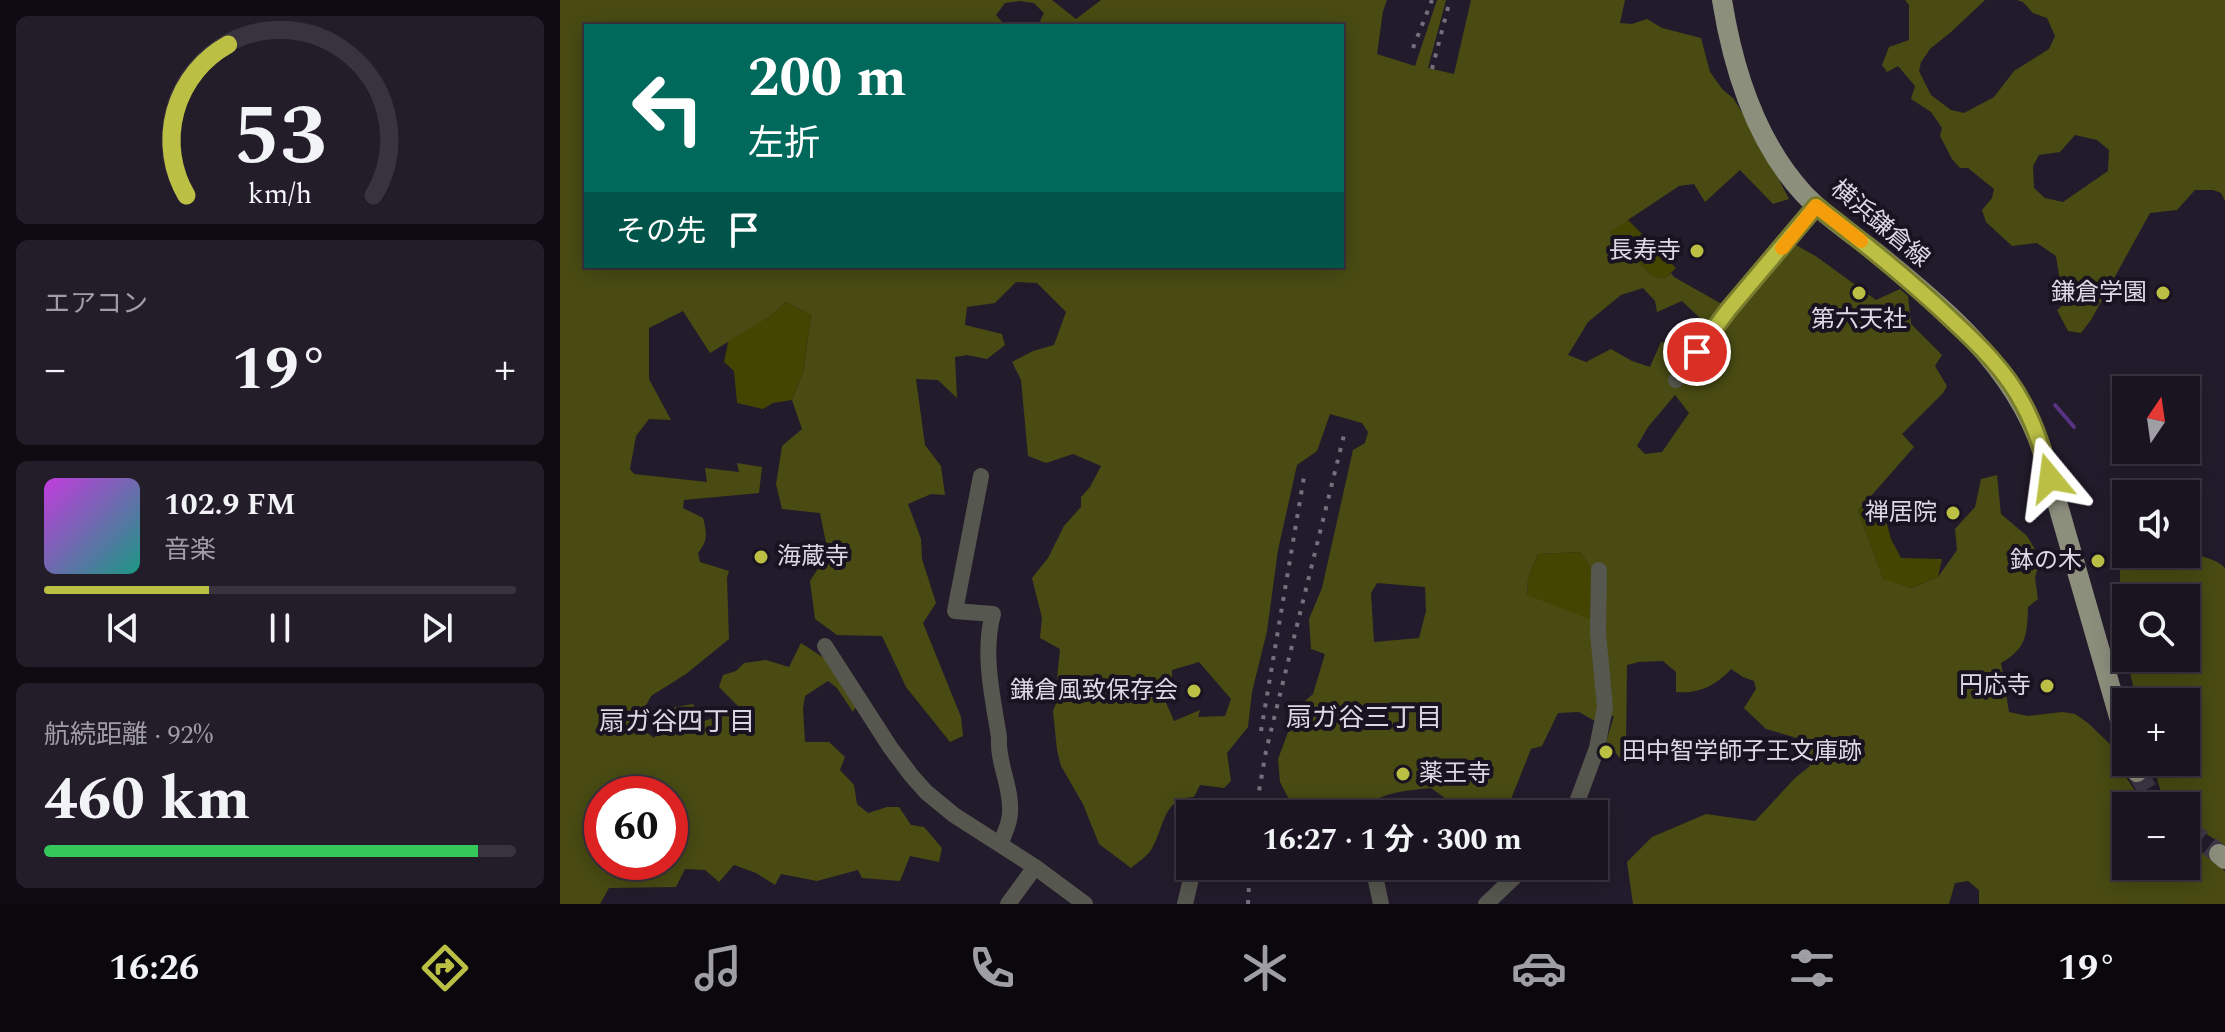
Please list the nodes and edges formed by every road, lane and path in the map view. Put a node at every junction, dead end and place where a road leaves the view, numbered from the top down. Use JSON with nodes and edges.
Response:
{"nodes":[{"id":1,"x":1722,"y":0,"type":"edge"},
{"id":2,"x":1816,"y":206,"type":"junction"},
{"id":3,"x":1676,"y":380,"type":"dead end"},
{"id":4,"x":981,"y":476,"type":"dead end"},
{"id":5,"x":1599,"y":570,"type":"dead end"},
{"id":6,"x":825,"y":646,"type":"dead end"},
{"id":7,"x":2112,"y":692,"type":"edge"},
{"id":8,"x":1578,"y":800,"type":"edge"},
{"id":9,"x":1001,"y":843,"type":"junction"},
{"id":10,"x":1035,"y":867,"type":"junction"},
{"id":11,"x":1191,"y":880,"type":"edge"},
{"id":12,"x":1376,"y":880,"type":"edge"},
{"id":13,"x":1511,"y":880,"type":"edge"},
{"id":14,"x":1008,"y":904,"type":"edge"},
{"id":15,"x":1085,"y":904,"type":"edge"},
{"id":16,"x":1185,"y":904,"type":"edge"},
{"id":17,"x":1381,"y":904,"type":"edge"},
{"id":18,"x":1486,"y":904,"type":"edge"}],
"edges":[{"from":1,"to":2,"type":"main road","name":"横浜鎌倉線"},
{"from":2,"to":3,"type":"street"},
{"from":2,"to":7,"type":"main road","name":"横浜鎌倉線"},
{"from":4,"to":9,"type":"street"},
{"from":5,"to":8,"type":"street"},
{"from":6,"to":9,"type":"street"},
{"from":9,"to":10,"type":"street"},
{"from":10,"to":14,"type":"street"},
{"from":10,"to":15,"type":"street"},
{"from":11,"to":16,"type":"street"},
{"from":12,"to":17,"type":"street"},
{"from":13,"to":18,"type":"street"}]}
